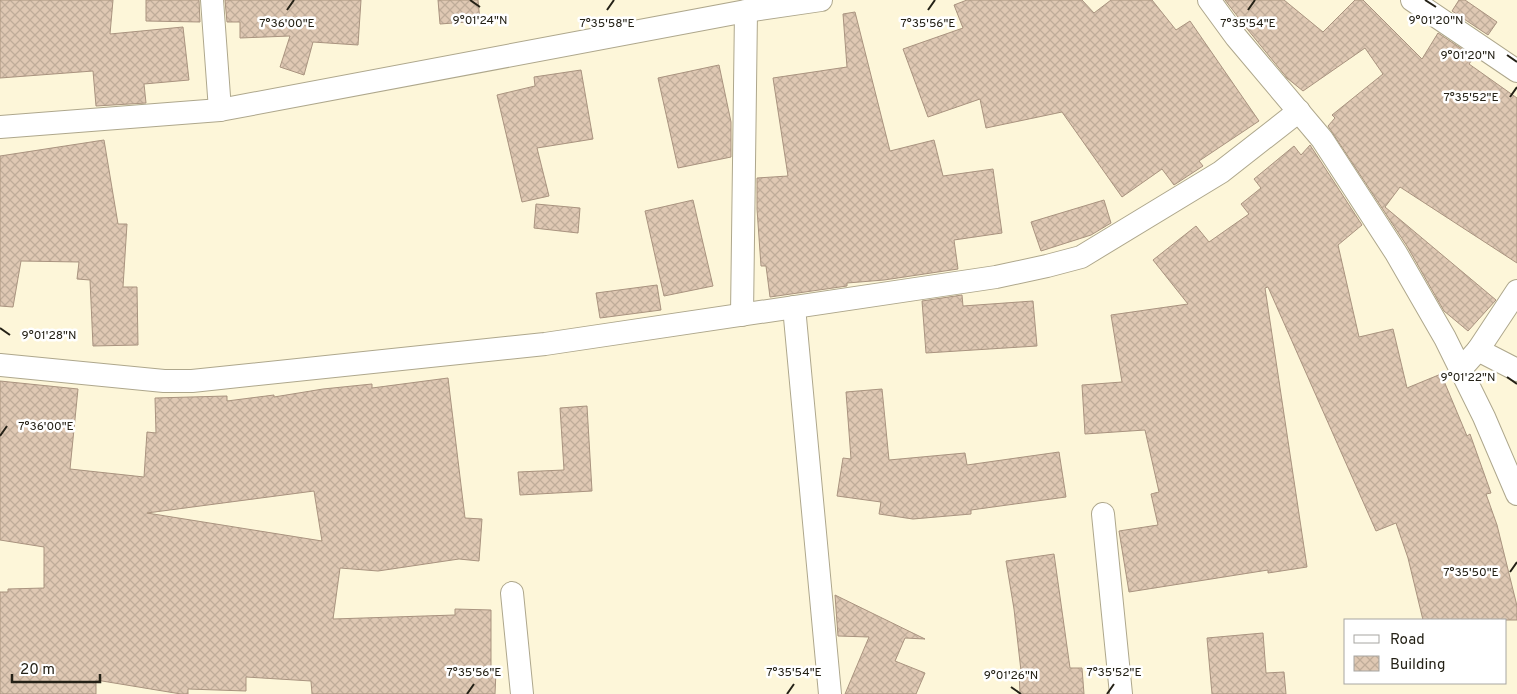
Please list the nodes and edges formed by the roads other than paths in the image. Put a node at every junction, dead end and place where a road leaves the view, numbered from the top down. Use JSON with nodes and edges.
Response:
{"nodes":[{"id":1,"x":212,"y":0,"type":"edge"},
{"id":2,"x":821,"y":0,"type":"edge"},
{"id":3,"x":1209,"y":0,"type":"edge"},
{"id":4,"x":1412,"y":0,"type":"edge"},
{"id":5,"x":746,"y":11,"type":"junction"},
{"id":6,"x":1517,"y":71,"type":"edge"},
{"id":7,"x":220,"y":110,"type":"junction"},
{"id":8,"x":1299,"y":111,"type":"junction"},
{"id":9,"x":0,"y":127,"type":"edge"},
{"id":10,"x":1517,"y":291,"type":"edge"},
{"id":11,"x":794,"y":307,"type":"junction"},
{"id":12,"x":742,"y":315,"type":"junction"},
{"id":13,"x":1478,"y":350,"type":"junction"},
{"id":14,"x":0,"y":365,"type":"edge"},
{"id":15,"x":1460,"y":370,"type":"junction"},
{"id":16,"x":1517,"y":370,"type":"edge"},
{"id":17,"x":1517,"y":494,"type":"edge"},
{"id":18,"x":1104,"y":514,"type":"dead end"},
{"id":19,"x":512,"y":593,"type":"dead end"},
{"id":20,"x":522,"y":694,"type":"edge"},
{"id":21,"x":830,"y":694,"type":"edge"},
{"id":22,"x":1121,"y":694,"type":"edge"}],
"edges":[{"from":1,"to":7,"type":"street"},
{"from":2,"to":5,"type":"street"},
{"from":3,"to":8,"type":"street"},
{"from":4,"to":6,"type":"street"},
{"from":5,"to":7,"type":"street"},
{"from":5,"to":12,"type":"street"},
{"from":7,"to":9,"type":"street"},
{"from":8,"to":11,"type":"street"},
{"from":8,"to":15,"type":"street"},
{"from":10,"to":13,"type":"street"},
{"from":11,"to":12,"type":"street"},
{"from":11,"to":21,"type":"street"},
{"from":12,"to":14,"type":"street"},
{"from":13,"to":15,"type":"street"},
{"from":13,"to":16,"type":"street"},
{"from":15,"to":17,"type":"street"},
{"from":18,"to":22,"type":"street"},
{"from":19,"to":20,"type":"street"}]}
